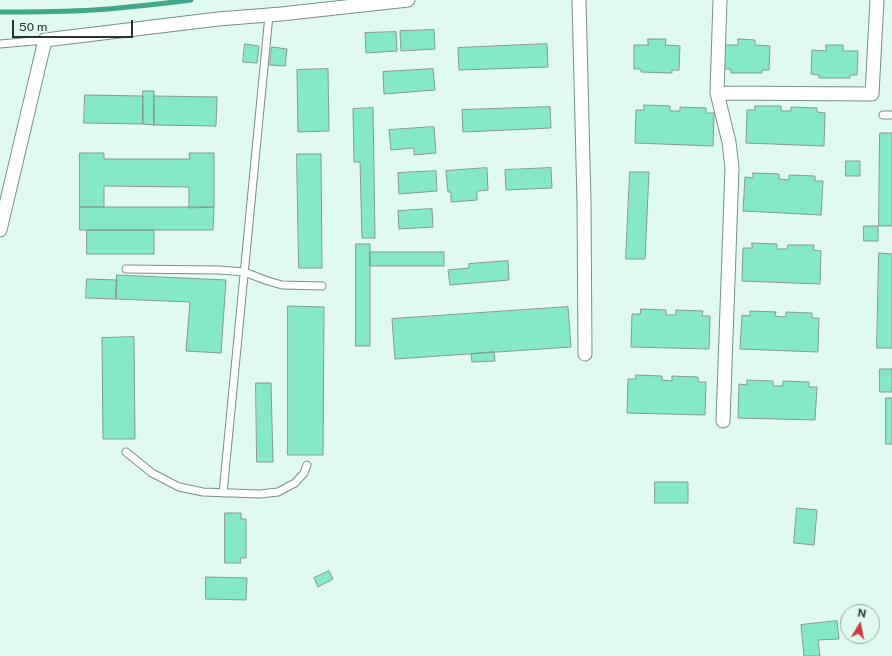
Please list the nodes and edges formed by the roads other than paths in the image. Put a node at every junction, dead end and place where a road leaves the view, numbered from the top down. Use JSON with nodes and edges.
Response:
{"nodes":[{"id":1,"x":408,"y":0,"type":"edge"},
{"id":2,"x":579,"y":0,"type":"edge"},
{"id":3,"x":720,"y":0,"type":"edge"},
{"id":4,"x":877,"y":0,"type":"edge"},
{"id":5,"x":269,"y":15,"type":"junction"},
{"id":6,"x":45,"y":40,"type":"junction"},
{"id":7,"x":0,"y":44,"type":"edge"},
{"id":8,"x":717,"y":93,"type":"junction"},
{"id":9,"x":883,"y":115,"type":"dead end"},
{"id":10,"x":892,"y":115,"type":"edge"},
{"id":11,"x":0,"y":230,"type":"edge"},
{"id":12,"x":126,"y":269,"type":"dead end"},
{"id":13,"x":244,"y":272,"type":"junction"},
{"id":14,"x":322,"y":286,"type":"dead end"},
{"id":15,"x":585,"y":354,"type":"dead end"},
{"id":16,"x":723,"y":421,"type":"dead end"},
{"id":17,"x":126,"y":452,"type":"dead end"},
{"id":18,"x":307,"y":465,"type":"dead end"},
{"id":19,"x":223,"y":494,"type":"junction"}],
"edges":[{"from":1,"to":5,"type":"street"},
{"from":2,"to":15,"type":"street"},
{"from":3,"to":8,"type":"street"},
{"from":4,"to":8,"type":"street"},
{"from":5,"to":6,"type":"street"},
{"from":5,"to":13,"type":"lane"},
{"from":6,"to":7,"type":"lane"},
{"from":6,"to":11,"type":"street"},
{"from":8,"to":16,"type":"street"},
{"from":9,"to":10,"type":"lane"},
{"from":12,"to":13,"type":"lane"},
{"from":13,"to":14,"type":"lane"},
{"from":13,"to":19,"type":"lane"},
{"from":17,"to":19,"type":"lane"},
{"from":18,"to":19,"type":"lane"}]}
